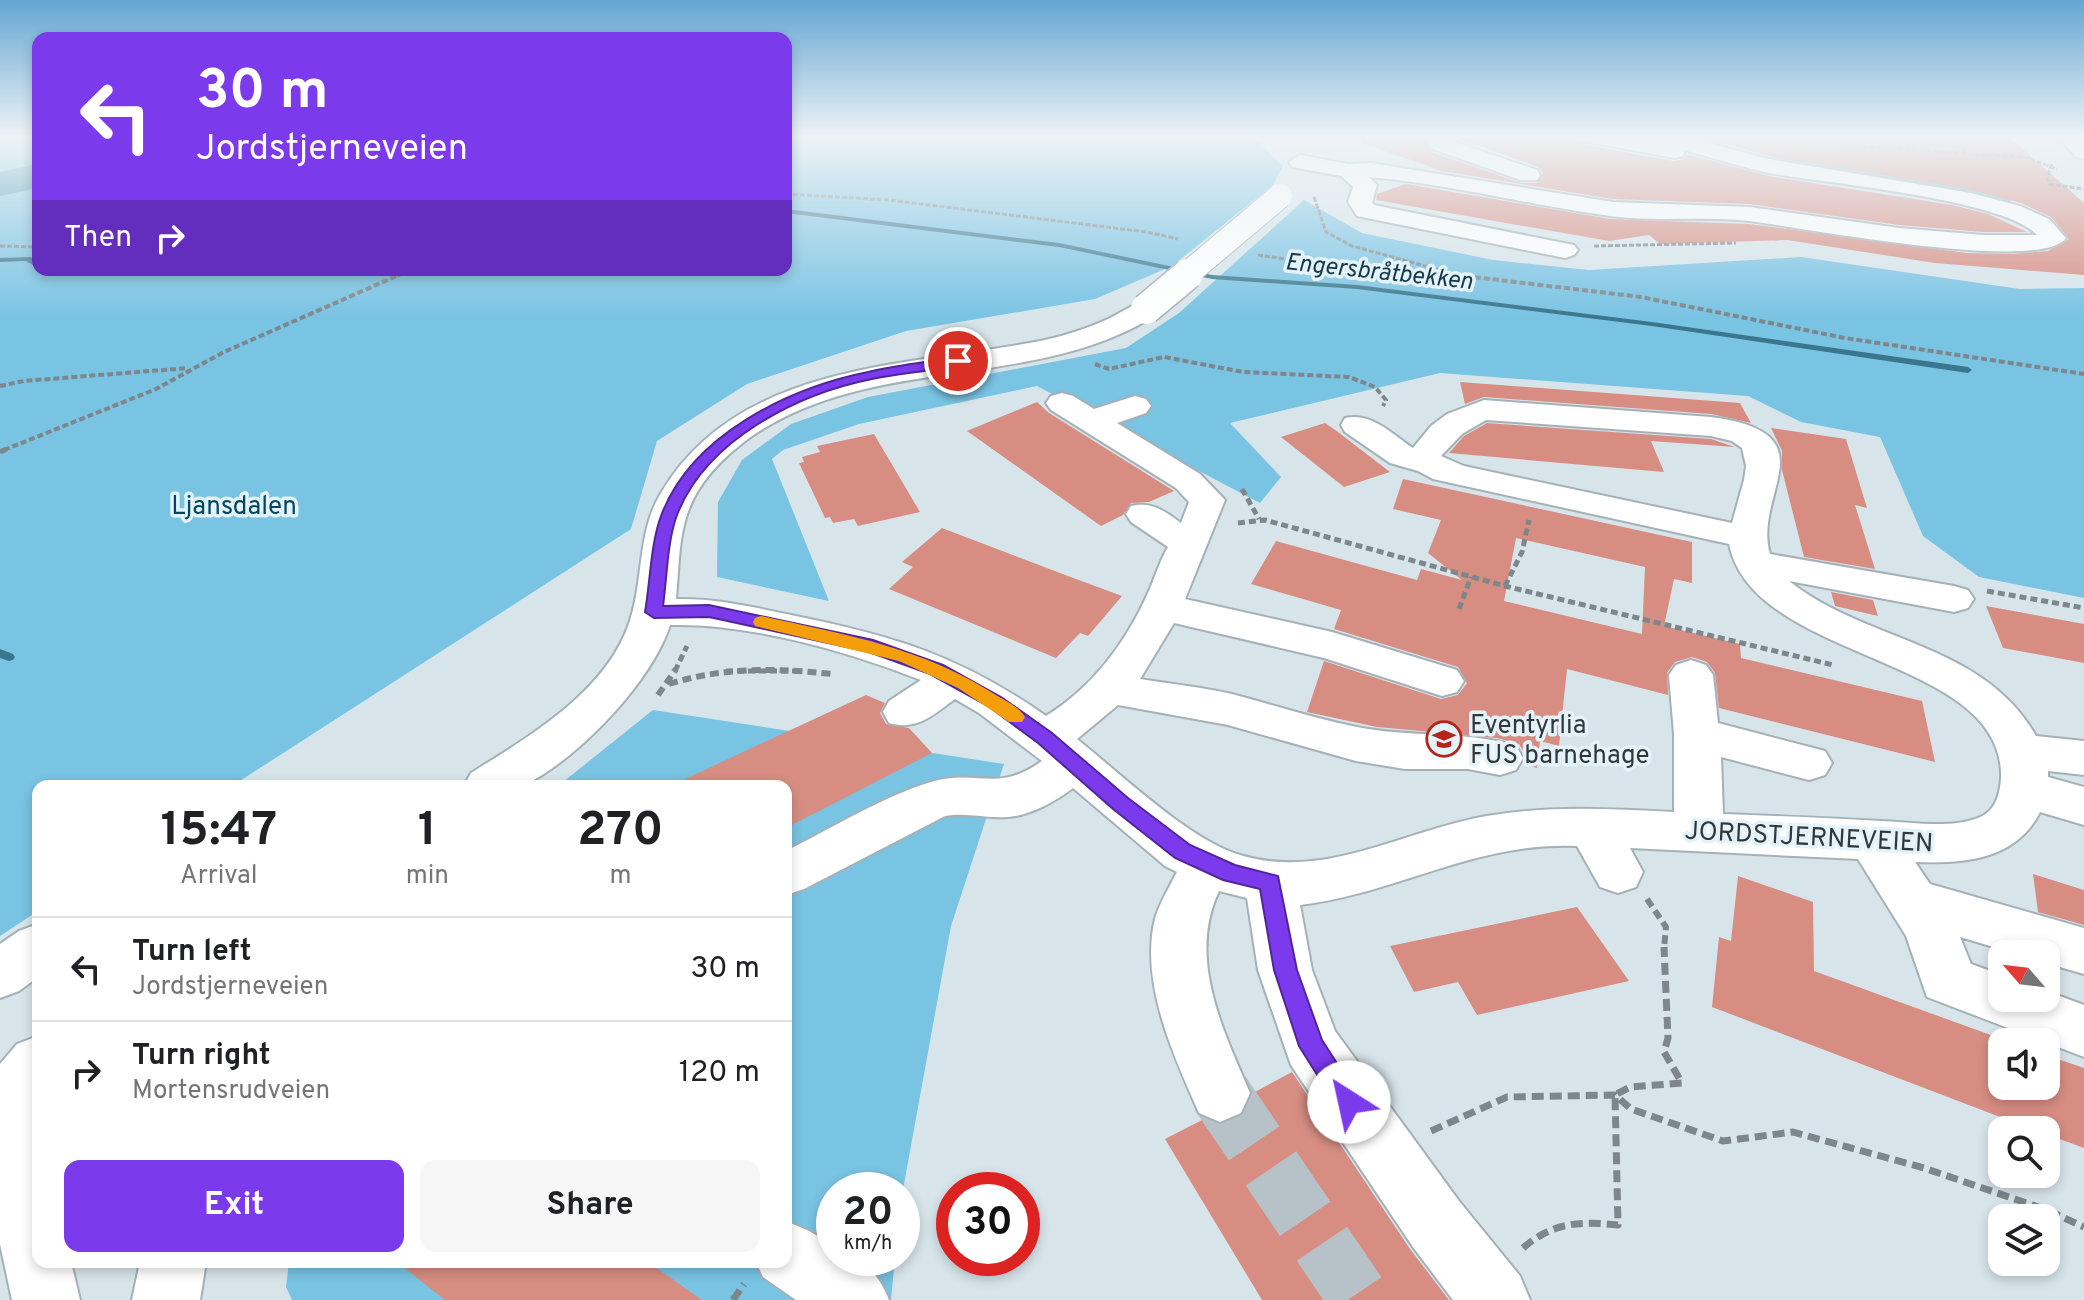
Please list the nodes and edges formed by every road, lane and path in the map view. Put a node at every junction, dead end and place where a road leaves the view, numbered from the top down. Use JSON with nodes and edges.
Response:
{"nodes":[{"id":1,"x":832,"y":197,"type":"edge"},
{"id":2,"x":1279,"y":197,"type":"edge"},
{"id":3,"x":1362,"y":197,"type":"edge"},
{"id":4,"x":1542,"y":197,"type":"edge"},
{"id":5,"x":1944,"y":197,"type":"edge"},
{"id":6,"x":1191,"y":241,"type":"dead end"},
{"id":7,"x":0,"y":246,"type":"edge"},
{"id":8,"x":32,"y":247,"type":"edge"},
{"id":9,"x":1565,"y":250,"type":"dead end"},
{"id":10,"x":1250,"y":254,"type":"dead end"},
{"id":11,"x":397,"y":276,"type":"edge"},
{"id":12,"x":1093,"y":364,"type":"dead end"},
{"id":13,"x":193,"y":368,"type":"junction"},
{"id":14,"x":2084,"y":374,"type":"edge"},
{"id":15,"x":0,"y":386,"type":"edge"},
{"id":16,"x":1135,"y":406,"type":"dead end"},
{"id":17,"x":1370,"y":435,"type":"joint"},
{"id":18,"x":0,"y":452,"type":"edge"},
{"id":19,"x":1429,"y":454,"type":"junction"},
{"id":20,"x":1534,"y":491,"type":"junction"},
{"id":21,"x":1144,"y":514,"type":"dead end"},
{"id":22,"x":1255,"y":519,"type":"dead end"},
{"id":23,"x":1189,"y":545,"type":"junction"},
{"id":24,"x":1751,"y":550,"type":"junction"},
{"id":25,"x":1471,"y":577,"type":"junction"},
{"id":26,"x":1505,"y":586,"type":"junction"},
{"id":27,"x":1954,"y":599,"type":"joint"},
{"id":28,"x":1161,"y":607,"type":"junction"},
{"id":29,"x":2084,"y":608,"type":"edge"},
{"id":30,"x":1459,"y":609,"type":"dead end"},
{"id":31,"x":654,"y":612,"type":"junction"},
{"id":32,"x":1843,"y":667,"type":"dead end"},
{"id":33,"x":1691,"y":675,"type":"dead end"},
{"id":34,"x":847,"y":676,"type":"dead end"},
{"id":35,"x":954,"y":678,"type":"junction"},
{"id":36,"x":1442,"y":681,"type":"dead end"},
{"id":37,"x":667,"y":684,"type":"dead end"},
{"id":38,"x":1110,"y":689,"type":"junction"},
{"id":39,"x":905,"y":712,"type":"dead end"},
{"id":40,"x":1697,"y":734,"type":"junction"},
{"id":41,"x":1059,"y":750,"type":"junction"},
{"id":42,"x":1500,"y":758,"type":"dead end"},
{"id":43,"x":2084,"y":758,"type":"edge"},
{"id":44,"x":1809,"y":763,"type":"dead end"},
{"id":45,"x":2024,"y":772,"type":"junction"},
{"id":46,"x":497,"y":780,"type":"edge"},
{"id":47,"x":2084,"y":789,"type":"edge"},
{"id":48,"x":2084,"y":806,"type":"edge"},
{"id":49,"x":1591,"y":826,"type":"junction"},
{"id":50,"x":1699,"y":830,"type":"junction"},
{"id":51,"x":1874,"y":842,"type":"junction"},
{"id":52,"x":1207,"y":865,"type":"junction"},
{"id":53,"x":792,"y":871,"type":"edge"},
{"id":54,"x":1618,"y":872,"type":"dead end"},
{"id":55,"x":1271,"y":882,"type":"junction"},
{"id":56,"x":1910,"y":900,"type":"junction"},
{"id":57,"x":1666,"y":927,"type":"dead end"},
{"id":58,"x":32,"y":951,"type":"edge"},
{"id":59,"x":2084,"y":951,"type":"edge"},
{"id":60,"x":0,"y":974,"type":"edge"},
{"id":61,"x":2084,"y":1031,"type":"edge"},
{"id":62,"x":32,"y":1070,"type":"edge"},
{"id":63,"x":1220,"y":1093,"type":"tunnel mouth"},
{"id":64,"x":1615,"y":1095,"type":"junction"},
{"id":65,"x":1385,"y":1153,"type":"junction"},
{"id":66,"x":2084,"y":1227,"type":"edge"},
{"id":67,"x":32,"y":1246,"type":"edge"},
{"id":68,"x":792,"y":1258,"type":"edge"},
{"id":69,"x":38,"y":1268,"type":"edge"},
{"id":70,"x":172,"y":1268,"type":"edge"},
{"id":71,"x":1490,"y":1292,"type":"edge"},
{"id":72,"x":46,"y":1300,"type":"edge"},
{"id":73,"x":166,"y":1300,"type":"edge"},
{"id":74,"x":855,"y":1300,"type":"edge"}],
"edges":[{"from":1,"to":6,"type":"path"},
{"from":2,"to":31,"type":"street","bridge":true},
{"from":3,"to":9,"type":"street"},
{"from":4,"to":5,"type":"street"},
{"from":7,"to":8,"type":"path"},
{"from":10,"to":14,"type":"path"},
{"from":11,"to":13,"type":"path"},
{"from":12,"to":17,"type":"path"},
{"from":13,"to":15,"type":"path"},
{"from":13,"to":18,"type":"path"},
{"from":16,"to":23,"type":"street"},
{"from":17,"to":19,"type":"street"},
{"from":19,"to":20,"type":"street"},
{"from":19,"to":24,"type":"street"},
{"from":20,"to":24,"type":"street"},
{"from":20,"to":26,"type":"path"},
{"from":21,"to":23,"type":"street"},
{"from":22,"to":25,"type":"path"},
{"from":23,"to":28,"type":"street"},
{"from":24,"to":27,"type":"street"},
{"from":24,"to":45,"type":"street"},
{"from":25,"to":26,"type":"path"},
{"from":25,"to":30,"type":"path"},
{"from":26,"to":32,"type":"path"},
{"from":27,"to":29,"type":"path"},
{"from":28,"to":36,"type":"street"},
{"from":28,"to":38,"type":"street"},
{"from":31,"to":35,"type":"street","name":"JORDSTJERNEVEIEN"},
{"from":31,"to":46,"type":"street"},
{"from":33,"to":40,"type":"street"},
{"from":34,"to":37,"type":"path"},
{"from":35,"to":39,"type":"street"},
{"from":35,"to":41,"type":"street","name":"JORDSTJERNEVEIEN"},
{"from":38,"to":41,"type":"street"},
{"from":38,"to":42,"type":"street"},
{"from":40,"to":44,"type":"street"},
{"from":40,"to":50,"type":"street"},
{"from":41,"to":52,"type":"street","name":"JORDSTJERNEVEIEN"},
{"from":41,"to":53,"type":"street"},
{"from":43,"to":45,"type":"street"},
{"from":45,"to":47,"type":"street"},
{"from":45,"to":48,"type":"street"},
{"from":45,"to":51,"type":"street","name":"JORDSTJERNEVEIEN"},
{"from":49,"to":50,"type":"street","name":"JORDSTJERNEVEIEN"},
{"from":49,"to":54,"type":"street"},
{"from":49,"to":55,"type":"street","name":"JORDSTJERNEVEIEN"},
{"from":50,"to":51,"type":"street","name":"JORDSTJERNEVEIEN"},
{"from":51,"to":56,"type":"street"},
{"from":52,"to":55,"type":"street","name":"JORDSTJERNEVEIEN"},
{"from":52,"to":63,"type":"street"},
{"from":55,"to":65,"type":"street"},
{"from":56,"to":59,"type":"street"},
{"from":56,"to":61,"type":"street"},
{"from":57,"to":64,"type":"path"},
{"from":58,"to":60,"type":"street"},
{"from":62,"to":67,"type":"street"},
{"from":64,"to":65,"type":"path"},
{"from":64,"to":66,"type":"path"},
{"from":64,"to":71,"type":"path"},
{"from":65,"to":71,"type":"street"},
{"from":68,"to":74,"type":"street"},
{"from":69,"to":72,"type":"street"},
{"from":70,"to":73,"type":"street"}]}
